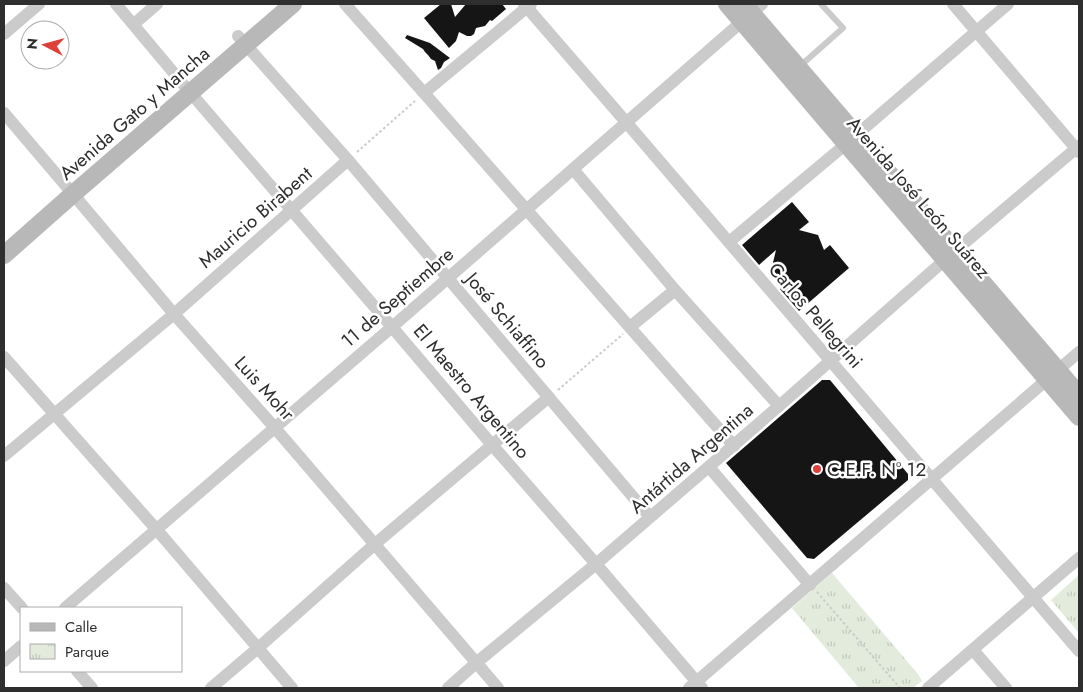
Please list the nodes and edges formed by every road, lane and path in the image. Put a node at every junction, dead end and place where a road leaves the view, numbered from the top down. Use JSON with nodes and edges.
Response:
{"nodes":[{"id":1,"x":39,"y":4,"type":"edge"},
{"id":2,"x":116,"y":4,"type":"edge"},
{"id":3,"x":157,"y":4,"type":"edge"},
{"id":4,"x":275,"y":4,"type":"edge"},
{"id":5,"x":293,"y":4,"type":"edge"},
{"id":6,"x":344,"y":4,"type":"edge"},
{"id":7,"x":727,"y":4,"type":"edge"},
{"id":8,"x":821,"y":4,"type":"edge"},
{"id":9,"x":954,"y":4,"type":"edge"},
{"id":10,"x":1008,"y":4,"type":"edge"},
{"id":11,"x":527,"y":5,"type":"edge"},
{"id":12,"x":750,"y":10,"type":"edge"},
{"id":13,"x":134,"y":24,"type":"junction"},
{"id":14,"x":977,"y":31,"type":"junction"},
{"id":15,"x":4,"y":34,"type":"edge"},
{"id":16,"x":242,"y":41,"type":"junction"},
{"id":17,"x":798,"y":67,"type":"junction"},
{"id":18,"x":187,"y":88,"type":"junction"},
{"id":19,"x":424,"y":92,"type":"junction"},
{"id":20,"x":4,"y":113,"type":"edge"},
{"id":21,"x":626,"y":122,"type":"junction"},
{"id":22,"x":851,"y":139,"type":"junction"},
{"id":23,"x":1078,"y":149,"type":"edge"},
{"id":24,"x":348,"y":160,"type":"junction"},
{"id":25,"x":573,"y":169,"type":"junction"},
{"id":26,"x":69,"y":190,"type":"junction"},
{"id":27,"x":292,"y":209,"type":"junction"},
{"id":28,"x":526,"y":209,"type":"junction"},
{"id":29,"x":4,"y":239,"type":"edge"},
{"id":30,"x":729,"y":242,"type":"junction"},
{"id":31,"x":4,"y":255,"type":"edge"},
{"id":32,"x":950,"y":255,"type":"junction"},
{"id":33,"x":448,"y":278,"type":"junction"},
{"id":34,"x":675,"y":290,"type":"junction"},
{"id":35,"x":174,"y":314,"type":"junction"},
{"id":36,"x":392,"y":327,"type":"junction"},
{"id":37,"x":630,"y":328,"type":"junction"},
{"id":38,"x":1079,"y":352,"type":"edge"},
{"id":39,"x":4,"y":357,"type":"edge"},
{"id":40,"x":831,"y":360,"type":"junction"},
{"id":41,"x":1052,"y":375,"type":"junction"},
{"id":42,"x":1079,"y":395,"type":"edge"},
{"id":43,"x":549,"y":398,"type":"junction"},
{"id":44,"x":779,"y":406,"type":"junction"},
{"id":45,"x":54,"y":414,"type":"junction"},
{"id":46,"x":1079,"y":417,"type":"edge"},
{"id":47,"x":275,"y":428,"type":"junction"},
{"id":48,"x":493,"y":446,"type":"junction"},
{"id":49,"x":734,"y":446,"type":"junction"},
{"id":50,"x":4,"y":456,"type":"edge"},
{"id":51,"x":709,"y":467,"type":"junction"},
{"id":52,"x":932,"y":480,"type":"junction"},
{"id":53,"x":650,"y":517,"type":"junction"},
{"id":54,"x":156,"y":530,"type":"junction"},
{"id":55,"x":375,"y":544,"type":"junction"},
{"id":56,"x":1079,"y":558,"type":"edge"},
{"id":57,"x":596,"y":564,"type":"junction"},
{"id":58,"x":810,"y":585,"type":"junction"},
{"id":59,"x":4,"y":588,"type":"edge"},
{"id":60,"x":1033,"y":598,"type":"junction"},
{"id":61,"x":21,"y":607,"type":"edge"},
{"id":62,"x":66,"y":607,"type":"edge"},
{"id":63,"x":20,"y":647,"type":"edge"},
{"id":64,"x":258,"y":648,"type":"junction"},
{"id":65,"x":973,"y":650,"type":"junction"},
{"id":66,"x":1079,"y":651,"type":"edge"},
{"id":67,"x":4,"y":661,"type":"edge"},
{"id":68,"x":476,"y":663,"type":"junction"},
{"id":69,"x":78,"y":672,"type":"edge"},
{"id":70,"x":696,"y":686,"type":"edge"},
{"id":71,"x":92,"y":688,"type":"edge"},
{"id":72,"x":211,"y":688,"type":"edge"},
{"id":73,"x":292,"y":688,"type":"edge"},
{"id":74,"x":448,"y":688,"type":"edge"},
{"id":75,"x":498,"y":688,"type":"edge"},
{"id":76,"x":900,"y":688,"type":"edge"},
{"id":77,"x":928,"y":688,"type":"edge"},
{"id":78,"x":1006,"y":688,"type":"edge"}],
"edges":[{"from":1,"to":15,"type":"street"},
{"from":2,"to":13,"type":"street","name":"El Maestro Argentino"},
{"from":3,"to":13,"type":"street"},
{"from":4,"to":16,"type":"main road","name":"Avenida Gato y Mancha"},
{"from":5,"to":16,"type":"main road","name":"Avenida Gato y Mancha"},
{"from":6,"to":19,"type":"street"},
{"from":7,"to":12,"type":"main road","name":"Avenida José León Suárez"},
{"from":8,"to":17,"type":"lane"},
{"from":9,"to":14,"type":"street"},
{"from":10,"to":14,"type":"street"},
{"from":11,"to":19,"type":"street"},
{"from":11,"to":21,"type":"street","name":"Carlos Pellegrini"},
{"from":12,"to":17,"type":"main road","name":"Avenida José León Suárez"},
{"from":12,"to":21,"type":"street","name":"11 de Septiembre"},
{"from":12,"to":22,"type":"main road","name":"Avenida José León Suárez"},
{"from":13,"to":18,"type":"street","name":"El Maestro Argentino"},
{"from":14,"to":22,"type":"street"},
{"from":14,"to":23,"type":"street"},
{"from":16,"to":18,"type":"main road","name":"Avenida Gato y Mancha"},
{"from":16,"to":24,"type":"street","name":"José Schiaffino"},
{"from":17,"to":22,"type":"main road","name":"Avenida José León Suárez"},
{"from":18,"to":26,"type":"main road","name":"Avenida Gato y Mancha"},
{"from":18,"to":27,"type":"street","name":"El Maestro Argentino"},
{"from":19,"to":24,"type":"path"},
{"from":19,"to":28,"type":"street"},
{"from":20,"to":26,"type":"street","name":"Luis Mohr"},
{"from":21,"to":25,"type":"street","name":"11 de Septiembre"},
{"from":21,"to":30,"type":"street","name":"Carlos Pellegrini"},
{"from":22,"to":30,"type":"street"},
{"from":22,"to":32,"type":"main road","name":"Avenida José León Suárez"},
{"from":23,"to":32,"type":"street","name":"Antártida Argentina"},
{"from":24,"to":27,"type":"street","name":"Mauricio Birabent"},
{"from":24,"to":33,"type":"street","name":"José Schiaffino"},
{"from":25,"to":28,"type":"street","name":"11 de Septiembre"},
{"from":25,"to":34,"type":"street"},
{"from":26,"to":29,"type":"main road","name":"Avenida Gato y Mancha"},
{"from":26,"to":31,"type":"main road","name":"Avenida Gato y Mancha"},
{"from":26,"to":35,"type":"street","name":"Luis Mohr"},
{"from":27,"to":35,"type":"street","name":"Mauricio Birabent"},
{"from":27,"to":36,"type":"street","name":"El Maestro Argentino"},
{"from":28,"to":33,"type":"street","name":"11 de Septiembre"},
{"from":28,"to":37,"type":"street"},
{"from":30,"to":40,"type":"street","name":"Carlos Pellegrini"},
{"from":32,"to":40,"type":"street","name":"Antártida Argentina"},
{"from":32,"to":41,"type":"main road","name":"Avenida José León Suárez"},
{"from":33,"to":36,"type":"street","name":"11 de Septiembre"},
{"from":33,"to":43,"type":"street","name":"José Schiaffino"},
{"from":34,"to":37,"type":"street"},
{"from":34,"to":44,"type":"street"},
{"from":35,"to":45,"type":"street","name":"Mauricio Birabent"},
{"from":35,"to":47,"type":"street","name":"Luis Mohr"},
{"from":36,"to":47,"type":"street","name":"11 de Septiembre"},
{"from":36,"to":48,"type":"street","name":"El Maestro Argentino"},
{"from":37,"to":43,"type":"path"},
{"from":37,"to":49,"type":"street"},
{"from":38,"to":41,"type":"street"},
{"from":39,"to":45,"type":"street"},
{"from":40,"to":44,"type":"street","name":"Antártida Argentina"},
{"from":40,"to":52,"type":"street","name":"Carlos Pellegrini"},
{"from":41,"to":42,"type":"main road","name":"Avenida José León Suárez"},
{"from":41,"to":46,"type":"main road","name":"Avenida José León Suárez"},
{"from":41,"to":52,"type":"street"},
{"from":43,"to":48,"type":"street"},
{"from":43,"to":53,"type":"street","name":"José Schiaffino"},
{"from":44,"to":49,"type":"street","name":"Antártida Argentina"},
{"from":45,"to":50,"type":"street","name":"Mauricio Birabent"},
{"from":45,"to":54,"type":"street"},
{"from":47,"to":54,"type":"street","name":"11 de Septiembre"},
{"from":47,"to":55,"type":"street","name":"Luis Mohr"},
{"from":48,"to":55,"type":"street"},
{"from":48,"to":57,"type":"street","name":"El Maestro Argentino"},
{"from":49,"to":51,"type":"street","name":"Antártida Argentina"},
{"from":51,"to":53,"type":"street","name":"Antártida Argentina"},
{"from":51,"to":58,"type":"street"},
{"from":52,"to":58,"type":"street"},
{"from":52,"to":60,"type":"street","name":"Carlos Pellegrini"},
{"from":53,"to":57,"type":"street","name":"Antártida Argentina"},
{"from":54,"to":62,"type":"street","name":"11 de Septiembre"},
{"from":54,"to":64,"type":"street"},
{"from":55,"to":64,"type":"street"},
{"from":55,"to":68,"type":"street","name":"Luis Mohr"},
{"from":56,"to":60,"type":"street"},
{"from":57,"to":68,"type":"street","name":"Antártida Argentina"},
{"from":57,"to":70,"type":"street","name":"El Maestro Argentino"},
{"from":58,"to":70,"type":"street"},
{"from":58,"to":76,"type":"path"},
{"from":59,"to":61,"type":"street"},
{"from":60,"to":65,"type":"street"},
{"from":60,"to":66,"type":"street","name":"Carlos Pellegrini"},
{"from":63,"to":67,"type":"street"},
{"from":64,"to":72,"type":"street"},
{"from":64,"to":73,"type":"street"},
{"from":65,"to":77,"type":"street"},
{"from":65,"to":78,"type":"street"},
{"from":68,"to":74,"type":"street","name":"Antártida Argentina"},
{"from":68,"to":75,"type":"street","name":"Luis Mohr"},
{"from":69,"to":71,"type":"street"}]}
